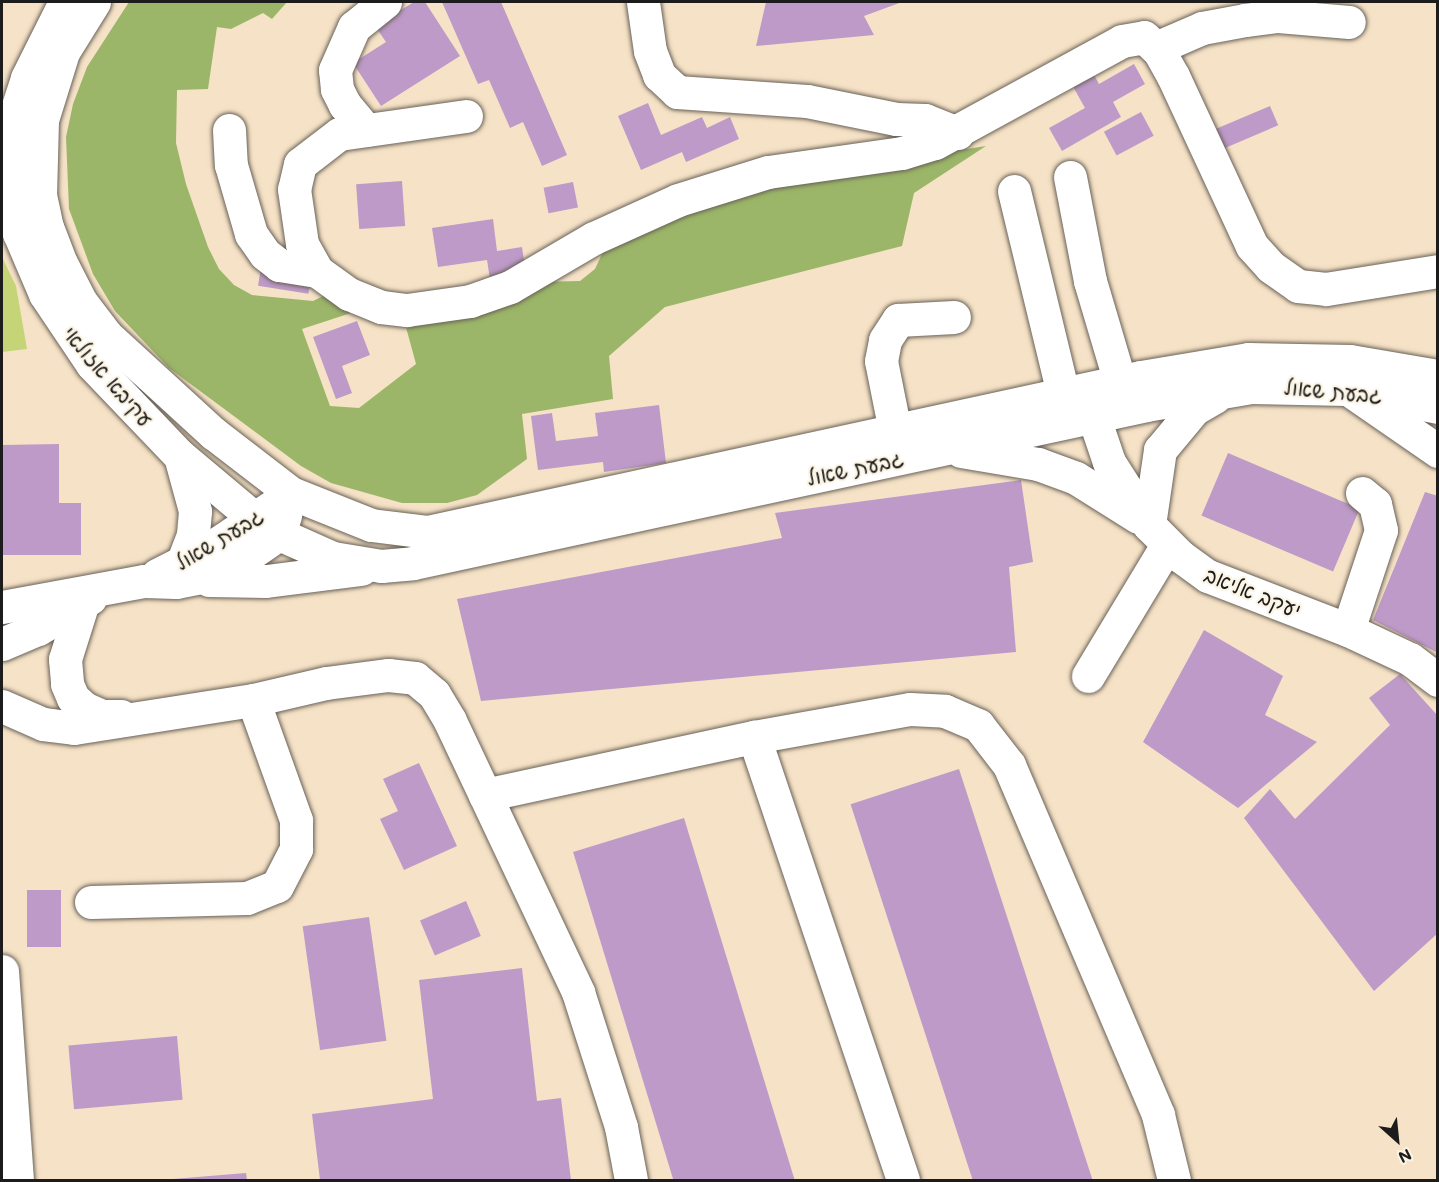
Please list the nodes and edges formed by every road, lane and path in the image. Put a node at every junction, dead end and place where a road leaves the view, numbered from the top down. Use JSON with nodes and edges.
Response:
{"nodes":[{"id":1,"x":65,"y":2,"type":"edge"},
{"id":2,"x":94,"y":2,"type":"edge"},
{"id":3,"x":385,"y":2,"type":"edge"},
{"id":4,"x":643,"y":2,"type":"edge"},
{"id":5,"x":1203,"y":15,"type":"edge"},
{"id":6,"x":1349,"y":22,"type":"dead end"},
{"id":7,"x":1156,"y":48,"type":"junction"},
{"id":8,"x":466,"y":117,"type":"dead end"},
{"id":9,"x":229,"y":130,"type":"dead end"},
{"id":10,"x":366,"y":130,"type":"junction"},
{"id":11,"x":958,"y":134,"type":"junction"},
{"id":12,"x":1070,"y":177,"type":"dead end"},
{"id":13,"x":1014,"y":190,"type":"dead end"},
{"id":14,"x":317,"y":271,"type":"junction"},
{"id":15,"x":1437,"y":271,"type":"edge"},
{"id":16,"x":954,"y":317,"type":"dead end"},
{"id":17,"x":1437,"y":376,"type":"edge"},
{"id":18,"x":1120,"y":382,"type":"junction"},
{"id":19,"x":1347,"y":389,"type":"junction"},
{"id":20,"x":1227,"y":391,"type":"junction"},
{"id":21,"x":1080,"y":400,"type":"junction"},
{"id":22,"x":1437,"y":407,"type":"edge"},
{"id":23,"x":895,"y":431,"type":"junction"},
{"id":24,"x":945,"y":448,"type":"junction"},
{"id":25,"x":1437,"y":451,"type":"edge"},
{"id":26,"x":180,"y":456,"type":"junction"},
{"id":27,"x":291,"y":493,"type":"junction"},
{"id":28,"x":1362,"y":493,"type":"dead end"},
{"id":29,"x":267,"y":527,"type":"junction"},
{"id":30,"x":1158,"y":535,"type":"junction"},
{"id":31,"x":381,"y":566,"type":"junction"},
{"id":32,"x":187,"y":571,"type":"junction"},
{"id":33,"x":94,"y":595,"type":"junction"},
{"id":34,"x":2,"y":607,"type":"edge"},
{"id":35,"x":1348,"y":630,"type":"junction"},
{"id":36,"x":2,"y":644,"type":"edge"},
{"id":37,"x":1088,"y":676,"type":"dead end"},
{"id":38,"x":1437,"y":680,"type":"edge"},
{"id":39,"x":254,"y":700,"type":"junction"},
{"id":40,"x":2,"y":706,"type":"edge"},
{"id":41,"x":139,"y":717,"type":"junction"},
{"id":42,"x":754,"y":737,"type":"junction"},
{"id":43,"x":485,"y":795,"type":"junction"},
{"id":44,"x":91,"y":902,"type":"dead end"},
{"id":45,"x":2,"y":970,"type":"edge"},
{"id":46,"x":16,"y":1174,"type":"edge"},
{"id":47,"x":631,"y":1180,"type":"edge"},
{"id":48,"x":903,"y":1180,"type":"edge"},
{"id":49,"x":1174,"y":1180,"type":"edge"}],
"edges":[{"from":1,"to":26,"type":"street","name":"עקיבא אזולאי"},
{"from":2,"to":27,"type":"street","name":"עקיבא אזולאי"},
{"from":3,"to":10,"type":"street"},
{"from":4,"to":11,"type":"street"},
{"from":5,"to":6,"type":"street"},
{"from":5,"to":7,"type":"street"},
{"from":7,"to":11,"type":"street"},
{"from":7,"to":15,"type":"street"},
{"from":8,"to":10,"type":"street"},
{"from":9,"to":14,"type":"street"},
{"from":10,"to":14,"type":"street"},
{"from":11,"to":14,"type":"street"},
{"from":12,"to":18,"type":"street"},
{"from":13,"to":21,"type":"street","name":"יעקב אליאב"},
{"from":16,"to":23,"type":"street"},
{"from":17,"to":18,"type":"street","name":"גבעת שאול"},
{"from":18,"to":21,"type":"street","name":"גבעת שאול"},
{"from":19,"to":20,"type":"street","name":"גבעת שאול"},
{"from":19,"to":22,"type":"street","name":"גבעת שאול"},
{"from":19,"to":25,"type":"street"},
{"from":20,"to":21,"type":"street","name":"גבעת שאול"},
{"from":20,"to":30,"type":"street"},
{"from":21,"to":23,"type":"street","name":"גבעת שאול"},
{"from":21,"to":24,"type":"street","name":"גבעת שאול"},
{"from":21,"to":30,"type":"street","name":"יעקב אליאב"},
{"from":23,"to":27,"type":"street","name":"גבעת שאול"},
{"from":24,"to":30,"type":"street"},
{"from":24,"to":31,"type":"street","name":"גבעת שאול"},
{"from":26,"to":29,"type":"street","name":"עקיבא אזולאי"},
{"from":26,"to":32,"type":"street"},
{"from":27,"to":29,"type":"street","name":"גבעת שאול"},
{"from":28,"to":35,"type":"street"},
{"from":29,"to":31,"type":"street","name":"גבעת שאול"},
{"from":29,"to":32,"type":"street","name":"גבעת שאול"},
{"from":30,"to":35,"type":"street","name":"יעקב אליאב"},
{"from":30,"to":37,"type":"street"},
{"from":31,"to":32,"type":"street"},
{"from":32,"to":33,"type":"street","name":"גבעת שאול"},
{"from":33,"to":34,"type":"street","name":"גבעת שאול"},
{"from":33,"to":36,"type":"street","name":"גבעת שאול"},
{"from":33,"to":41,"type":"street"},
{"from":35,"to":38,"type":"street","name":"יעקב אליאב"},
{"from":39,"to":41,"type":"street"},
{"from":39,"to":43,"type":"street"},
{"from":39,"to":44,"type":"street"},
{"from":40,"to":41,"type":"street"},
{"from":42,"to":43,"type":"street"},
{"from":42,"to":48,"type":"street"},
{"from":42,"to":49,"type":"street"},
{"from":43,"to":47,"type":"street"},
{"from":45,"to":46,"type":"street"}]}
